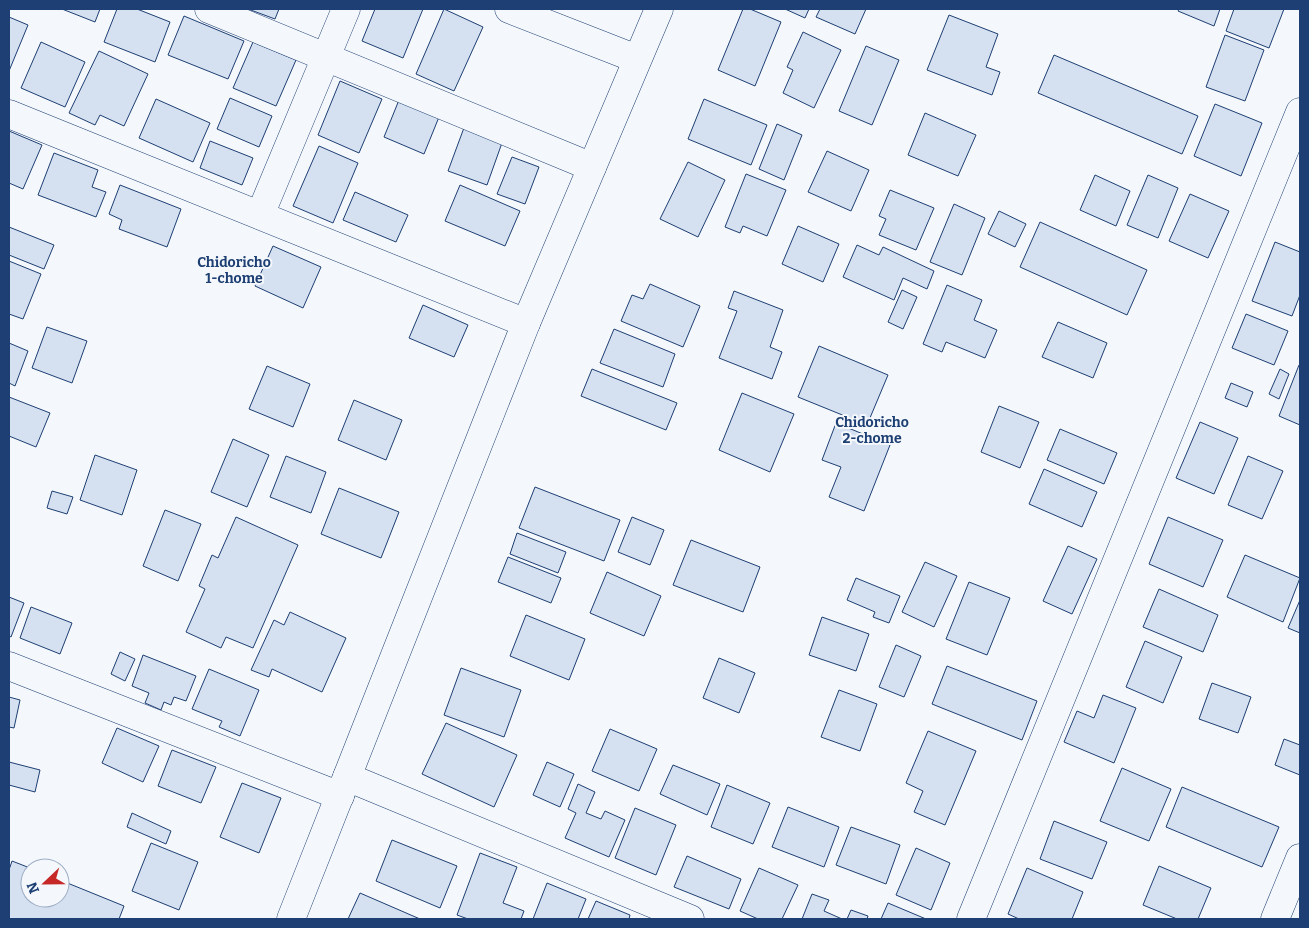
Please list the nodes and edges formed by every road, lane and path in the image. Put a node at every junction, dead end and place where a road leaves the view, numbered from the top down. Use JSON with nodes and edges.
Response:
{"nodes":[{"id":1,"x":209,"y":9,"type":"edge"},
{"id":2,"x":346,"y":9,"type":"edge"},
{"id":3,"x":509,"y":9,"type":"edge"},
{"id":4,"x":659,"y":9,"type":"edge"},
{"id":5,"x":326,"y":57,"type":"junction"},
{"id":6,"x":637,"y":59,"type":"junction"},
{"id":7,"x":1300,"y":112,"type":"edge"},
{"id":8,"x":9,"y":114,"type":"edge"},
{"id":9,"x":592,"y":167,"type":"junction"},
{"id":10,"x":260,"y":215,"type":"junction"},
{"id":11,"x":526,"y":323,"type":"junction"},
{"id":12,"x":9,"y":666,"type":"edge"},
{"id":13,"x":344,"y":786,"type":"junction"},
{"id":14,"x":1300,"y":858,"type":"edge"},
{"id":15,"x":291,"y":919,"type":"edge"},
{"id":16,"x":690,"y":919,"type":"edge"},
{"id":17,"x":971,"y":919,"type":"edge"},
{"id":18,"x":1275,"y":919,"type":"edge"}],
"edges":[{"from":1,"to":5,"type":"street"},
{"from":2,"to":5,"type":"street"},
{"from":3,"to":6,"type":"street"},
{"from":4,"to":6,"type":"street"},
{"from":5,"to":9,"type":"street"},
{"from":5,"to":10,"type":"street"},
{"from":6,"to":9,"type":"street"},
{"from":7,"to":17,"type":"street"},
{"from":8,"to":10,"type":"street"},
{"from":9,"to":11,"type":"street"},
{"from":10,"to":11,"type":"street"},
{"from":11,"to":13,"type":"street"},
{"from":12,"to":13,"type":"street"},
{"from":13,"to":15,"type":"street"},
{"from":13,"to":16,"type":"street"},
{"from":14,"to":18,"type":"street"}]}
